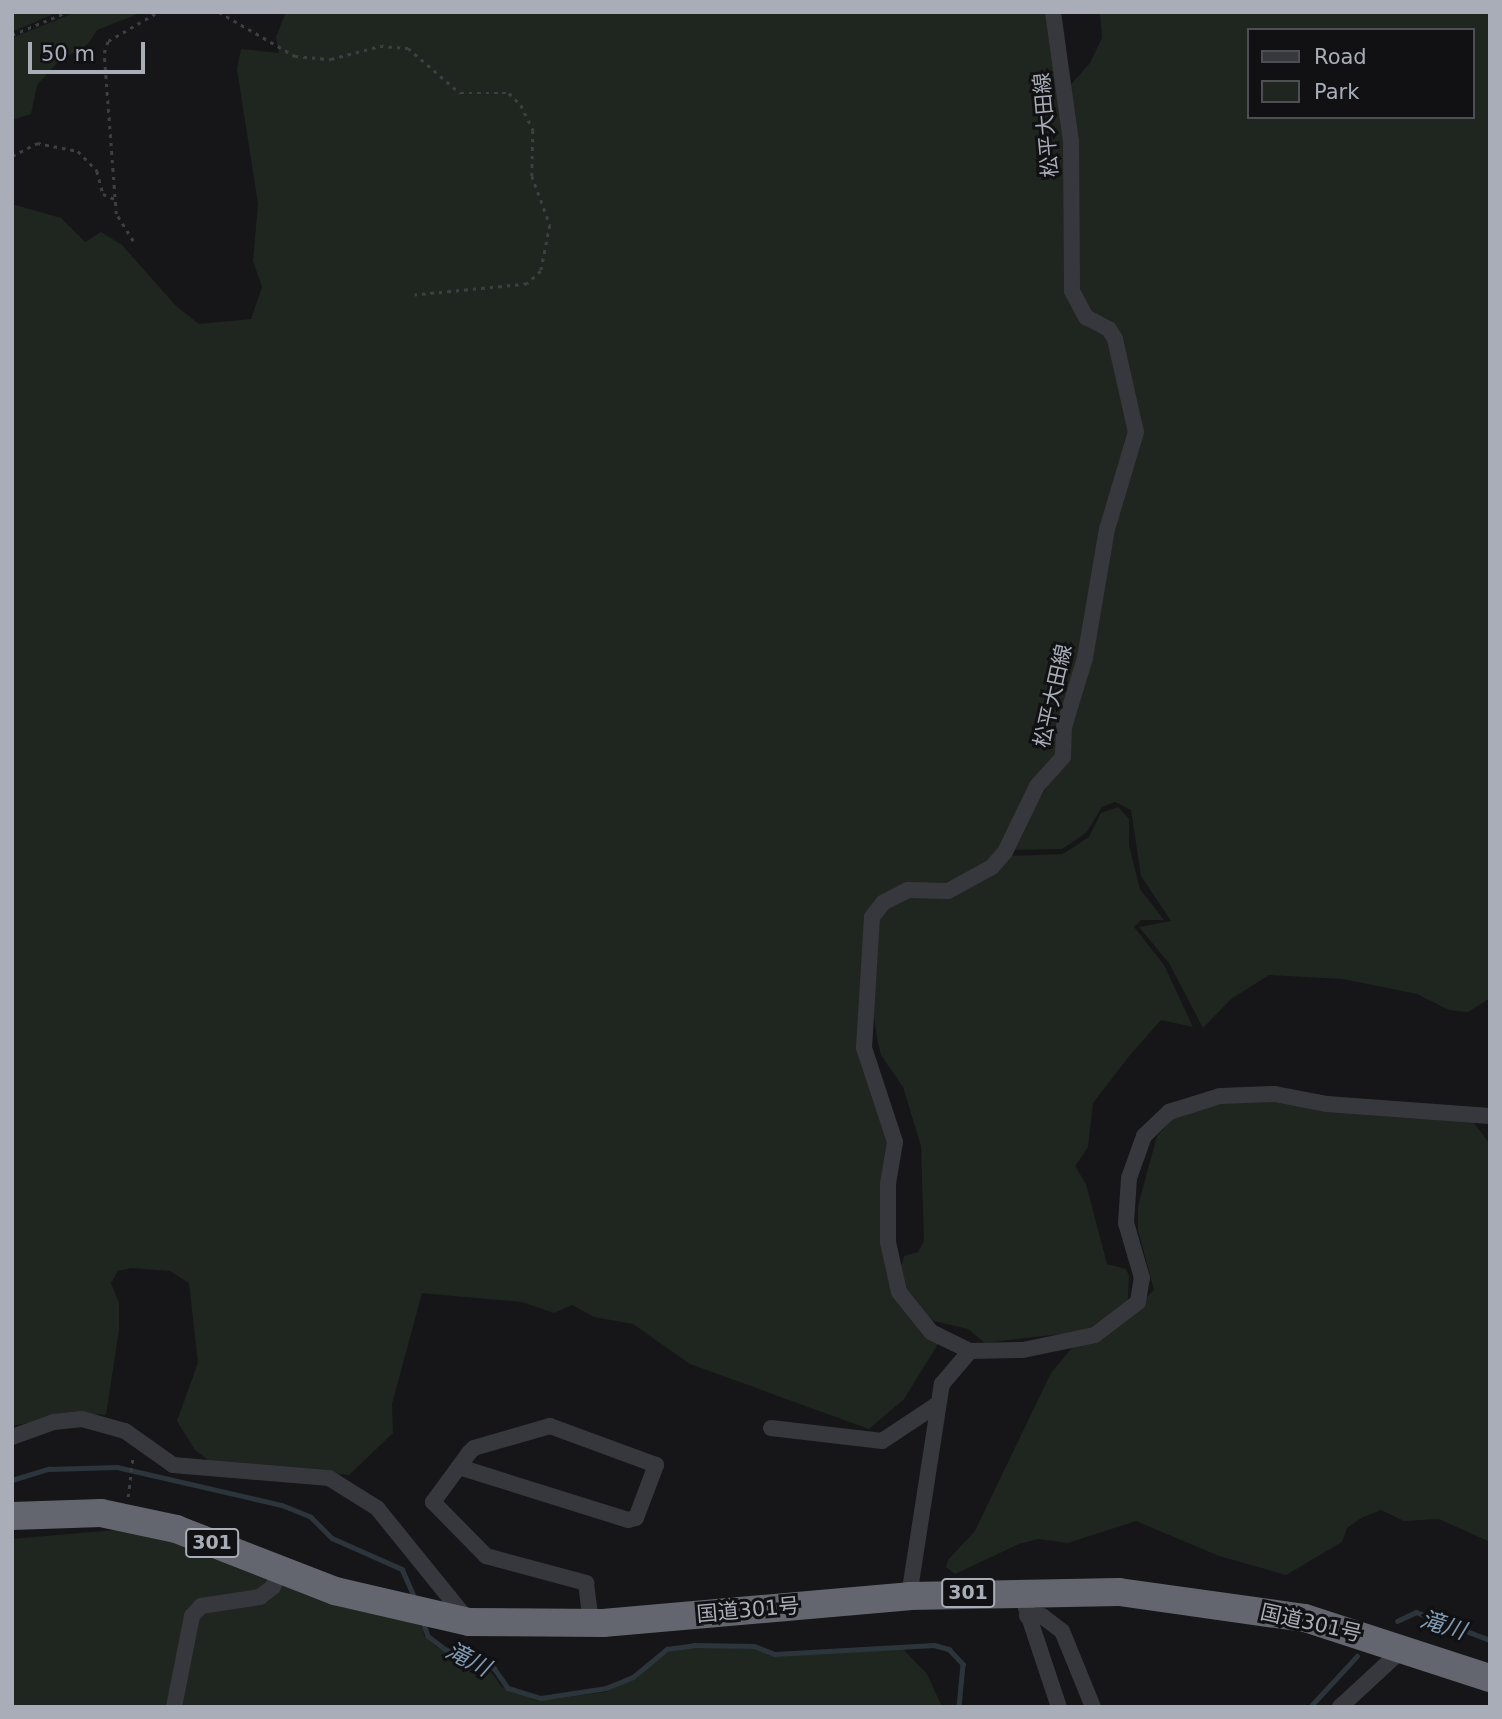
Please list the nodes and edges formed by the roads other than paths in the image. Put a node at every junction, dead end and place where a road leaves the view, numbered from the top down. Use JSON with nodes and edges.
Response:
{"nodes":[{"id":1,"x":1053,"y":12,"type":"edge"},
{"id":2,"x":1490,"y":1116,"type":"edge"},
{"id":3,"x":970,"y":1351,"type":"junction"},
{"id":4,"x":938,"y":1404,"type":"junction"},
{"id":5,"x":771,"y":1428,"type":"dead end"},
{"id":6,"x":12,"y":1437,"type":"edge"},
{"id":7,"x":459,"y":1467,"type":"junction"},
{"id":8,"x":12,"y":1516,"type":"edge"},
{"id":9,"x":280,"y":1570,"type":"junction"},
{"id":10,"x":909,"y":1596,"type":"junction"},
{"id":11,"x":1023,"y":1603,"type":"junction"},
{"id":12,"x":469,"y":1622,"type":"junction"},
{"id":13,"x":591,"y":1623,"type":"junction"},
{"id":14,"x":1405,"y":1647,"type":"junction"},
{"id":15,"x":1490,"y":1678,"type":"edge"},
{"id":16,"x":174,"y":1707,"type":"edge"},
{"id":17,"x":1059,"y":1707,"type":"edge"},
{"id":18,"x":1093,"y":1707,"type":"edge"},
{"id":19,"x":1340,"y":1707,"type":"edge"}],
"edges":[{"from":1,"to":3,"type":"street","name":"松平大田線"},
{"from":2,"to":3,"type":"street"},
{"from":3,"to":4,"type":"street"},
{"from":4,"to":5,"type":"street"},
{"from":4,"to":10,"type":"street"},
{"from":6,"to":12,"type":"street"},
{"from":7,"to":7,"type":"street"},
{"from":7,"to":13,"type":"street"},
{"from":8,"to":9,"type":"highway","name":"国道301号","number":"301"},
{"from":9,"to":12,"type":"highway","name":"国道301号","number":"301"},
{"from":9,"to":16,"type":"street"},
{"from":10,"to":11,"type":"highway","name":"国道301号","number":"301"},
{"from":10,"to":13,"type":"highway","name":"国道301号","number":"301"},
{"from":11,"to":14,"type":"highway","name":"国道301号","number":"301"},
{"from":11,"to":17,"type":"street"},
{"from":11,"to":18,"type":"street"},
{"from":12,"to":13,"type":"highway","name":"国道301号","number":"301"},
{"from":14,"to":15,"type":"highway","name":"国道301号","number":"301"},
{"from":14,"to":19,"type":"street"}]}
